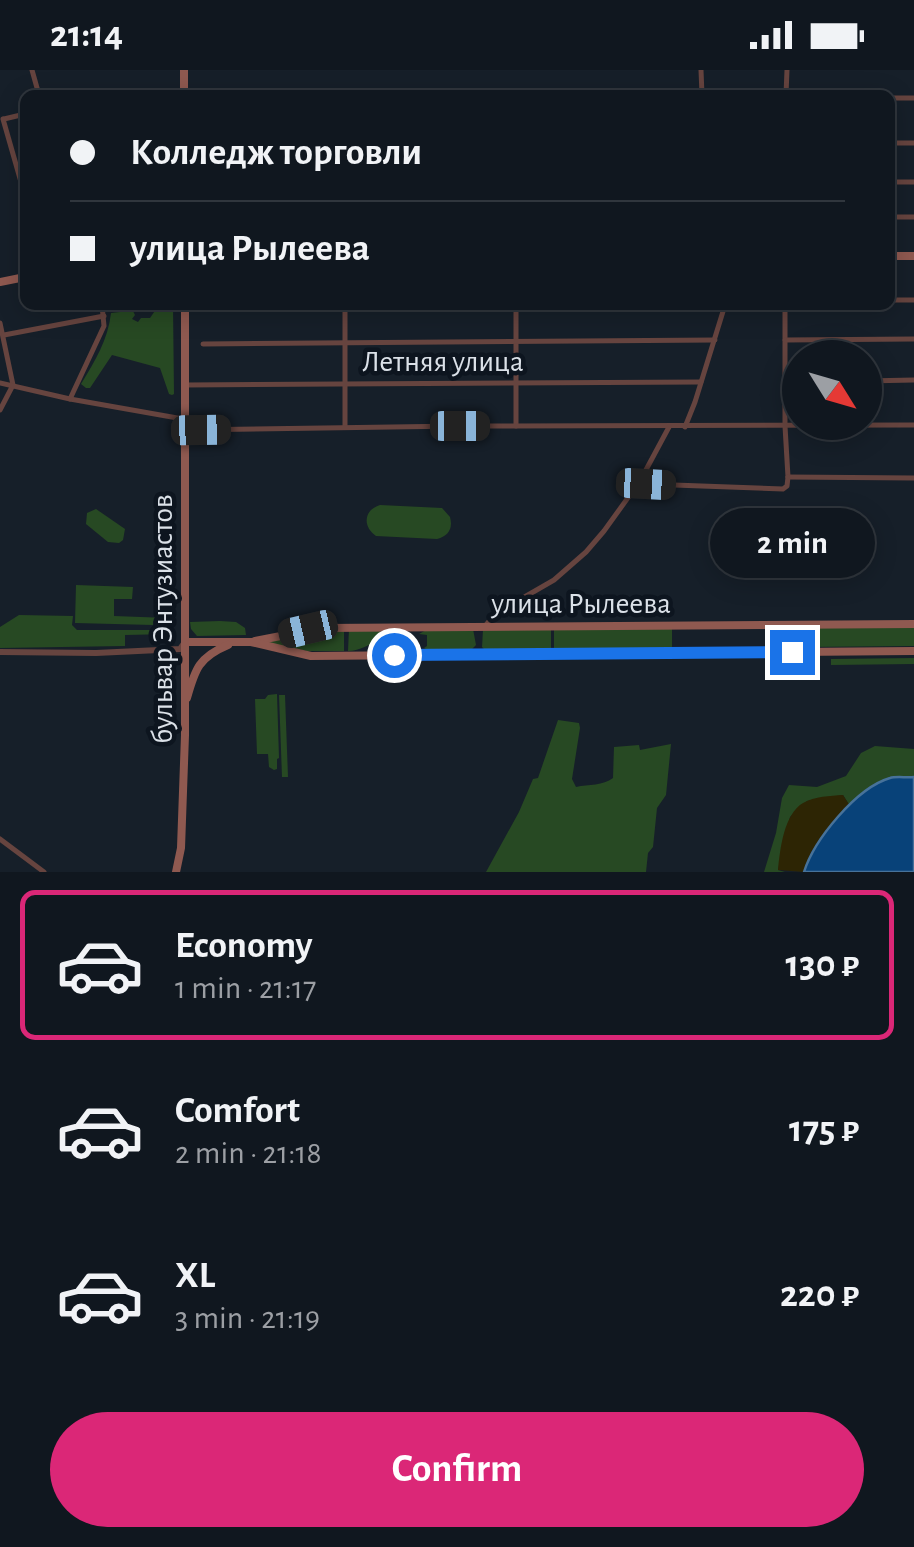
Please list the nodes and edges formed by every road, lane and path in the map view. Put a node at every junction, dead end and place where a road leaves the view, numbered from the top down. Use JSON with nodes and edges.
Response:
{"nodes":[{"id":1,"x":2,"y":119,"type":"edge"},
{"id":2,"x":20,"y":179,"type":"edge"},
{"id":3,"x":103,"y":310,"type":"edge"},
{"id":4,"x":185,"y":310,"type":"edge"},
{"id":5,"x":344,"y":310,"type":"edge"},
{"id":6,"x":516,"y":310,"type":"edge"},
{"id":7,"x":723,"y":310,"type":"edge"},
{"id":8,"x":785,"y":310,"type":"edge"},
{"id":9,"x":104,"y":316,"type":"junction"},
{"id":10,"x":0,"y":323,"type":"edge"},
{"id":11,"x":4,"y":335,"type":"junction"},
{"id":12,"x":914,"y":339,"type":"edge"},
{"id":13,"x":714,"y":340,"type":"junction"},
{"id":14,"x":785,"y":340,"type":"joint"},
{"id":15,"x":516,"y":341,"type":"junction"},
{"id":16,"x":345,"y":342,"type":"junction"},
{"id":17,"x":203,"y":344,"type":"dead end"},
{"id":18,"x":882,"y":380,"type":"edge"},
{"id":19,"x":914,"y":380,"type":"edge"},
{"id":20,"x":701,"y":382,"type":"junction"},
{"id":21,"x":0,"y":383,"type":"edge"},
{"id":22,"x":345,"y":384,"type":"junction"},
{"id":23,"x":516,"y":384,"type":"junction"},
{"id":24,"x":14,"y":385,"type":"junction"},
{"id":25,"x":185,"y":386,"type":"junction"},
{"id":26,"x":70,"y":398,"type":"junction"},
{"id":27,"x":0,"y":410,"type":"edge"},
{"id":28,"x":185,"y":419,"type":"junction"},
{"id":29,"x":882,"y":425,"type":"edge"},
{"id":30,"x":914,"y":425,"type":"edge"},
{"id":31,"x":516,"y":426,"type":"junction"},
{"id":32,"x":685,"y":426,"type":"junction"},
{"id":33,"x":782,"y":426,"type":"edge"},
{"id":34,"x":669,"y":427,"type":"junction"},
{"id":35,"x":345,"y":428,"type":"junction"},
{"id":36,"x":185,"y":430,"type":"junction"},
{"id":37,"x":786,"y":440,"type":"edge"},
{"id":38,"x":788,"y":477,"type":"junction"},
{"id":39,"x":914,"y":478,"type":"edge"},
{"id":40,"x":640,"y":480,"type":"junction"},
{"id":41,"x":792,"y":624,"type":"junction"},
{"id":42,"x":914,"y":624,"type":"edge"},
{"id":43,"x":485,"y":626,"type":"junction"},
{"id":44,"x":185,"y":642,"type":"junction"},
{"id":45,"x":237,"y":642,"type":"junction"},
{"id":46,"x":250,"y":642,"type":"junction"},
{"id":47,"x":914,"y":651,"type":"edge"},
{"id":48,"x":0,"y":652,"type":"edge"},
{"id":49,"x":792,"y":652,"type":"junction"},
{"id":50,"x":185,"y":706,"type":"junction"},
{"id":51,"x":0,"y":839,"type":"edge"},
{"id":52,"x":44,"y":872,"type":"edge"},
{"id":53,"x":176,"y":872,"type":"edge"}],
"edges":[{"from":1,"to":2,"type":"street"},
{"from":3,"to":9,"type":"street"},
{"from":4,"to":25,"type":"main road","name":"бульвар Энтузиастов"},
{"from":5,"to":16,"type":"street"},
{"from":6,"to":15,"type":"street"},
{"from":7,"to":13,"type":"street"},
{"from":8,"to":14,"type":"street"},
{"from":9,"to":11,"type":"street"},
{"from":9,"to":26,"type":"street"},
{"from":10,"to":11,"type":"street"},
{"from":11,"to":24,"type":"street"},
{"from":12,"to":14,"type":"street"},
{"from":13,"to":15,"type":"street"},
{"from":13,"to":20,"type":"street"},
{"from":15,"to":16,"type":"street"},
{"from":15,"to":23,"type":"street"},
{"from":16,"to":17,"type":"street"},
{"from":16,"to":22,"type":"street"},
{"from":18,"to":19,"type":"street"},
{"from":20,"to":23,"type":"street","name":"Летняя улица"},
{"from":20,"to":32,"type":"street"},
{"from":21,"to":24,"type":"street"},
{"from":22,"to":23,"type":"street","name":"Летняя улица"},
{"from":22,"to":25,"type":"street","name":"Летняя улица"},
{"from":22,"to":35,"type":"street"},
{"from":23,"to":31,"type":"street"},
{"from":24,"to":26,"type":"street"},
{"from":24,"to":27,"type":"street"},
{"from":25,"to":28,"type":"main road","name":"бульвар Энтузиастов"},
{"from":26,"to":28,"type":"street"},
{"from":28,"to":36,"type":"main road","name":"бульвар Энтузиастов"},
{"from":29,"to":30,"type":"street"},
{"from":31,"to":34,"type":"street"},
{"from":31,"to":35,"type":"street"},
{"from":32,"to":33,"type":"street"},
{"from":32,"to":34,"type":"street"},
{"from":34,"to":40,"type":"street"},
{"from":35,"to":36,"type":"street"},
{"from":36,"to":44,"type":"main road","name":"бульвар Энтузиастов"},
{"from":37,"to":38,"type":"street"},
{"from":38,"to":39,"type":"street"},
{"from":38,"to":40,"type":"street"},
{"from":40,"to":43,"type":"street"},
{"from":41,"to":42,"type":"main road","name":"улица Рылеева"},
{"from":41,"to":43,"type":"main road","name":"улица Рылеева"},
{"from":41,"to":49,"type":"street"},
{"from":43,"to":46,"type":"main road","name":"улица Рылеева"},
{"from":44,"to":45,"type":"main road","name":"улица Рылеева"},
{"from":44,"to":48,"type":"street","name":"улица Рылеева"},
{"from":44,"to":50,"type":"main road","name":"бульвар Энтузиастов"},
{"from":45,"to":46,"type":"main road","name":"улица Рылеева"},
{"from":45,"to":50,"type":"main road"},
{"from":46,"to":49,"type":"main road","name":"улица Рылеева"},
{"from":47,"to":49,"type":"main road","name":"улица Рылеева"},
{"from":50,"to":53,"type":"main road","name":"бульвар Энтузиастов"},
{"from":51,"to":52,"type":"street"}]}
